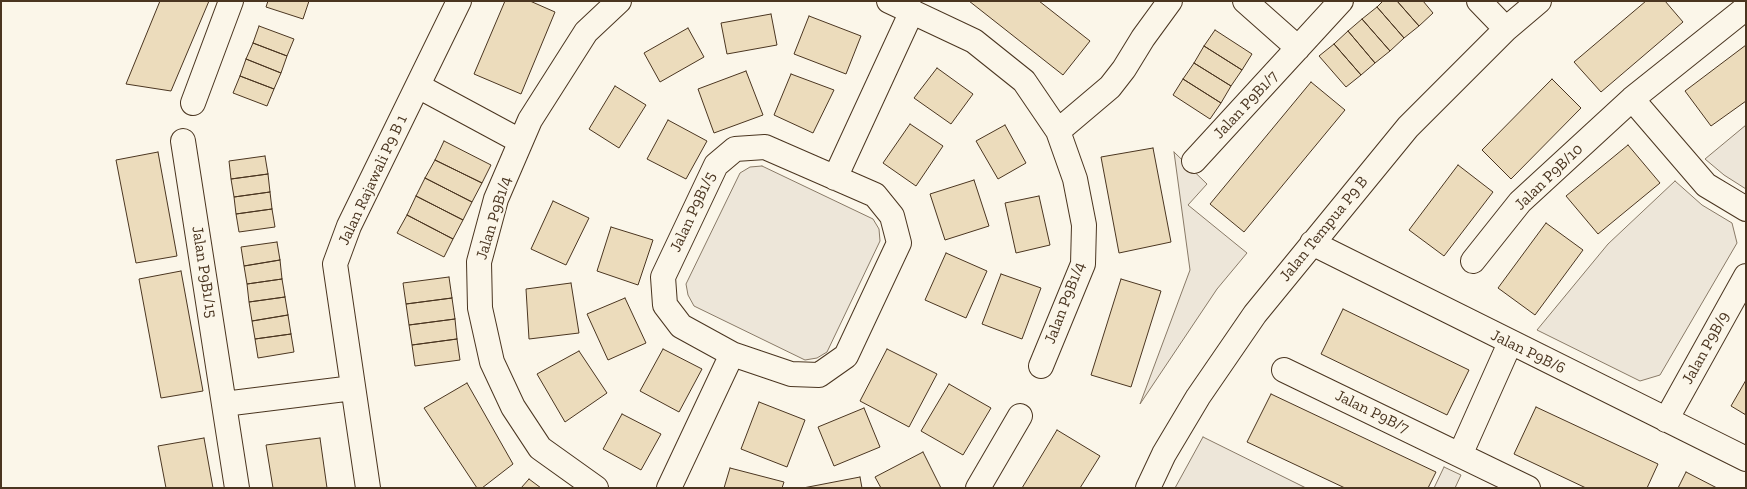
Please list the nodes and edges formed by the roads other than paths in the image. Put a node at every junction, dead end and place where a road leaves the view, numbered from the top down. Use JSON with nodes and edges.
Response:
{"nodes":[{"id":1,"x":231,"y":1,"type":"edge"},
{"id":2,"x":459,"y":1,"type":"edge"},
{"id":3,"x":619,"y":1,"type":"edge"},
{"id":4,"x":889,"y":1,"type":"edge"},
{"id":5,"x":1170,"y":1,"type":"edge"},
{"id":6,"x":1246,"y":1,"type":"edge"},
{"id":7,"x":1341,"y":1,"type":"edge"},
{"id":8,"x":1479,"y":1,"type":"edge"},
{"id":9,"x":1539,"y":1,"type":"edge"},
{"id":10,"x":1746,"y":8,"type":"edge"},
{"id":11,"x":912,"y":11,"type":"junction"},
{"id":12,"x":1506,"y":29,"type":"junction"},
{"id":13,"x":1298,"y":48,"type":"junction"},
{"id":14,"x":418,"y":86,"type":"junction"},
{"id":15,"x":1632,"y":99,"type":"junction"},
{"id":16,"x":193,"y":103,"type":"dead end"},
{"id":17,"x":1058,"y":131,"type":"junction"},
{"id":18,"x":183,"y":141,"type":"dead end"},
{"id":19,"x":520,"y":141,"type":"junction"},
{"id":20,"x":1194,"y":161,"type":"dead end"},
{"id":21,"x":835,"y":178,"type":"junction"},
{"id":22,"x":1746,"y":209,"type":"edge"},
{"id":23,"x":1312,"y":243,"type":"junction"},
{"id":24,"x":1473,"y":261,"type":"dead end"},
{"id":25,"x":1746,"y":276,"type":"edge"},
{"id":26,"x":1510,"y":343,"type":"junction"},
{"id":27,"x":732,"y":354,"type":"junction"},
{"id":28,"x":1041,"y":366,"type":"dead end"},
{"id":29,"x":1284,"y":370,"type":"dead end"},
{"id":30,"x":354,"y":388,"type":"junction"},
{"id":31,"x":224,"y":404,"type":"junction"},
{"id":32,"x":1020,"y":416,"type":"dead end"},
{"id":33,"x":1666,"y":420,"type":"junction"},
{"id":34,"x":1460,"y":455,"type":"junction"},
{"id":35,"x":1746,"y":459,"type":"edge"},
{"id":36,"x":237,"y":488,"type":"edge"},
{"id":37,"x":368,"y":488,"type":"edge"},
{"id":38,"x":596,"y":488,"type":"edge"},
{"id":39,"x":669,"y":488,"type":"edge"},
{"id":40,"x":978,"y":488,"type":"edge"},
{"id":41,"x":1148,"y":488,"type":"edge"},
{"id":42,"x":1528,"y":488,"type":"edge"}],
"edges":[{"from":1,"to":16,"type":"street"},
{"from":2,"to":14,"type":"street","name":"Jalan Rajawali P9 B 1"},
{"from":3,"to":19,"type":"street","name":"Jalan P9B1/4"},
{"from":4,"to":11,"type":"street","name":"Jalan P9B1/4"},
{"from":5,"to":17,"type":"street"},
{"from":6,"to":13,"type":"street"},
{"from":7,"to":13,"type":"street","name":"Jalan P9B1/7"},
{"from":8,"to":12,"type":"street"},
{"from":9,"to":12,"type":"street","name":"Jalan Tempua P9 B"},
{"from":10,"to":15,"type":"street","name":"Jalan P9B/10"},
{"from":11,"to":17,"type":"street","name":"Jalan P9B1/4"},
{"from":11,"to":21,"type":"street"},
{"from":12,"to":23,"type":"street","name":"Jalan Tempua P9 B"},
{"from":13,"to":20,"type":"street","name":"Jalan P9B1/7"},
{"from":14,"to":19,"type":"street"},
{"from":14,"to":30,"type":"street","name":"Jalan Rajawali P9 B 1"},
{"from":15,"to":22,"type":"street"},
{"from":15,"to":24,"type":"street","name":"Jalan P9B/10"},
{"from":17,"to":28,"type":"street","name":"Jalan P9B1/4"},
{"from":18,"to":31,"type":"street","name":"Jalan P9B1/15"},
{"from":19,"to":38,"type":"street","name":"Jalan P9B1/4"},
{"from":21,"to":27,"type":"street","name":"Jalan P9B1/5"},
{"from":21,"to":27,"type":"street","name":"Jalan P9B1/5"},
{"from":23,"to":26,"type":"street","name":"Jalan P9B/6"},
{"from":23,"to":41,"type":"street","name":"Jalan Tempua P9 B"},
{"from":25,"to":33,"type":"street","name":"Jalan P9B/9"},
{"from":26,"to":33,"type":"street","name":"Jalan P9B/6"},
{"from":26,"to":34,"type":"street"},
{"from":27,"to":39,"type":"street"},
{"from":29,"to":34,"type":"street","name":"Jalan P9B/7"},
{"from":30,"to":31,"type":"street"},
{"from":30,"to":37,"type":"street","name":"Jalan Rajawali P9 B 1"},
{"from":31,"to":36,"type":"street","name":"Jalan P9B1/15"},
{"from":32,"to":40,"type":"street"},
{"from":33,"to":35,"type":"street","name":"Jalan P9B/6"},
{"from":34,"to":42,"type":"street","name":"Jalan P9B/7"}]}
